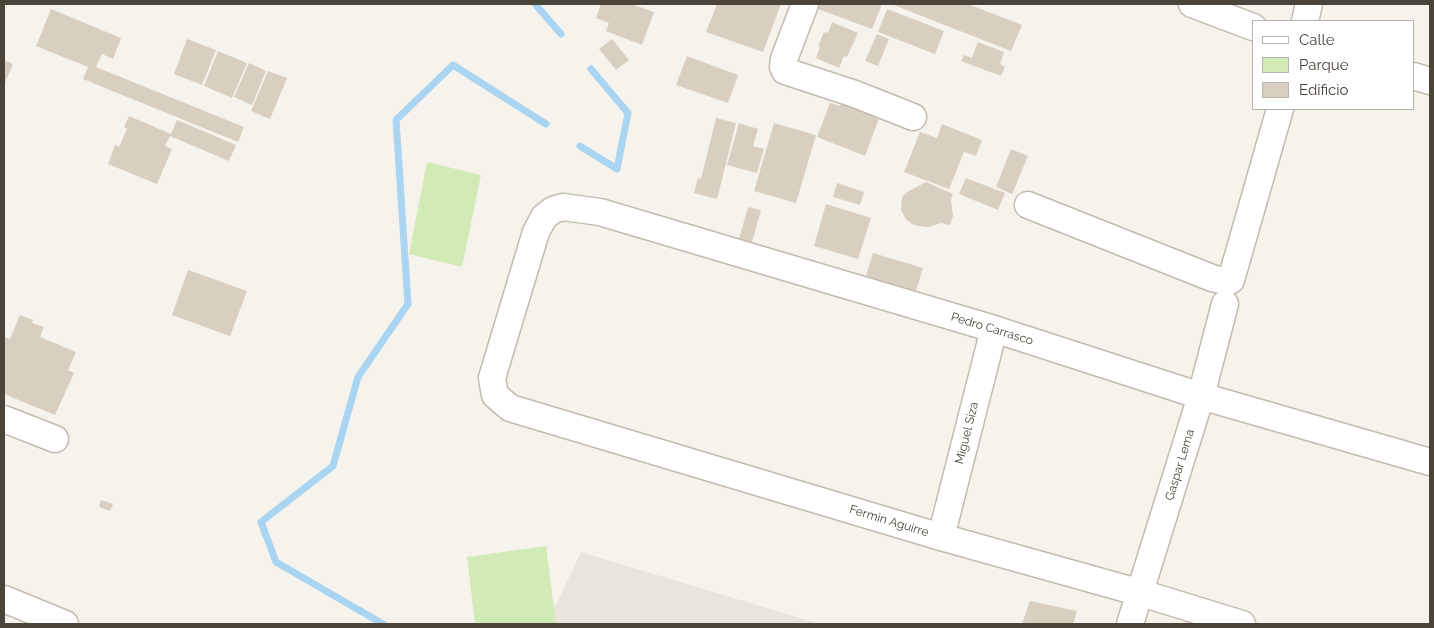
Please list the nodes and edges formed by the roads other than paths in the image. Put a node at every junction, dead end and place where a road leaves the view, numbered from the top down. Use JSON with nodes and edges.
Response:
{"nodes":[{"id":1,"x":805,"y":4,"type":"edge"},
{"id":2,"x":1192,"y":4,"type":"edge"},
{"id":3,"x":1309,"y":4,"type":"edge"},
{"id":4,"x":1305,"y":20,"type":"edge"},
{"id":5,"x":1252,"y":26,"type":"edge"},
{"id":6,"x":1414,"y":76,"type":"edge"},
{"id":7,"x":1430,"y":81,"type":"edge"},
{"id":8,"x":1280,"y":110,"type":"edge"},
{"id":9,"x":913,"y":117,"type":"dead end"},
{"id":10,"x":1028,"y":205,"type":"dead end"},
{"id":11,"x":553,"y":210,"type":"joint"},
{"id":12,"x":1228,"y":292,"type":"junction"},
{"id":13,"x":994,"y":329,"type":"junction"},
{"id":14,"x":1201,"y":396,"type":"junction"},
{"id":15,"x":4,"y":419,"type":"edge"},
{"id":16,"x":55,"y":439,"type":"dead end"},
{"id":17,"x":1430,"y":462,"type":"edge"},
{"id":18,"x":941,"y":537,"type":"junction"},
{"id":19,"x":1141,"y":592,"type":"junction"},
{"id":20,"x":4,"y":599,"type":"edge"},
{"id":21,"x":65,"y":624,"type":"edge"},
{"id":22,"x":1130,"y":624,"type":"edge"},
{"id":23,"x":1242,"y":624,"type":"edge"}],
"edges":[{"from":1,"to":9,"type":"street"},
{"from":2,"to":5,"type":"street"},
{"from":3,"to":4,"type":"street"},
{"from":6,"to":7,"type":"street"},
{"from":8,"to":12,"type":"street","name":"Gaspar Lema"},
{"from":10,"to":12,"type":"street"},
{"from":11,"to":13,"type":"street","name":"Pedro Carrasco"},
{"from":11,"to":18,"type":"street","name":"Fermìn Aguirre"},
{"from":12,"to":14,"type":"street","name":"Gaspar Lema"},
{"from":13,"to":14,"type":"street","name":"Pedro Carrasco"},
{"from":13,"to":18,"type":"street","name":"Miguel Siza"},
{"from":14,"to":17,"type":"street","name":"Pedro Carrasco"},
{"from":14,"to":19,"type":"street","name":"Gaspar Lema"},
{"from":15,"to":16,"type":"street"},
{"from":18,"to":19,"type":"street","name":"Fermìn Aguirre"},
{"from":19,"to":22,"type":"street","name":"Gaspar Lema"},
{"from":19,"to":23,"type":"street","name":"Fermìn Aguirre"},
{"from":20,"to":21,"type":"street"}]}
